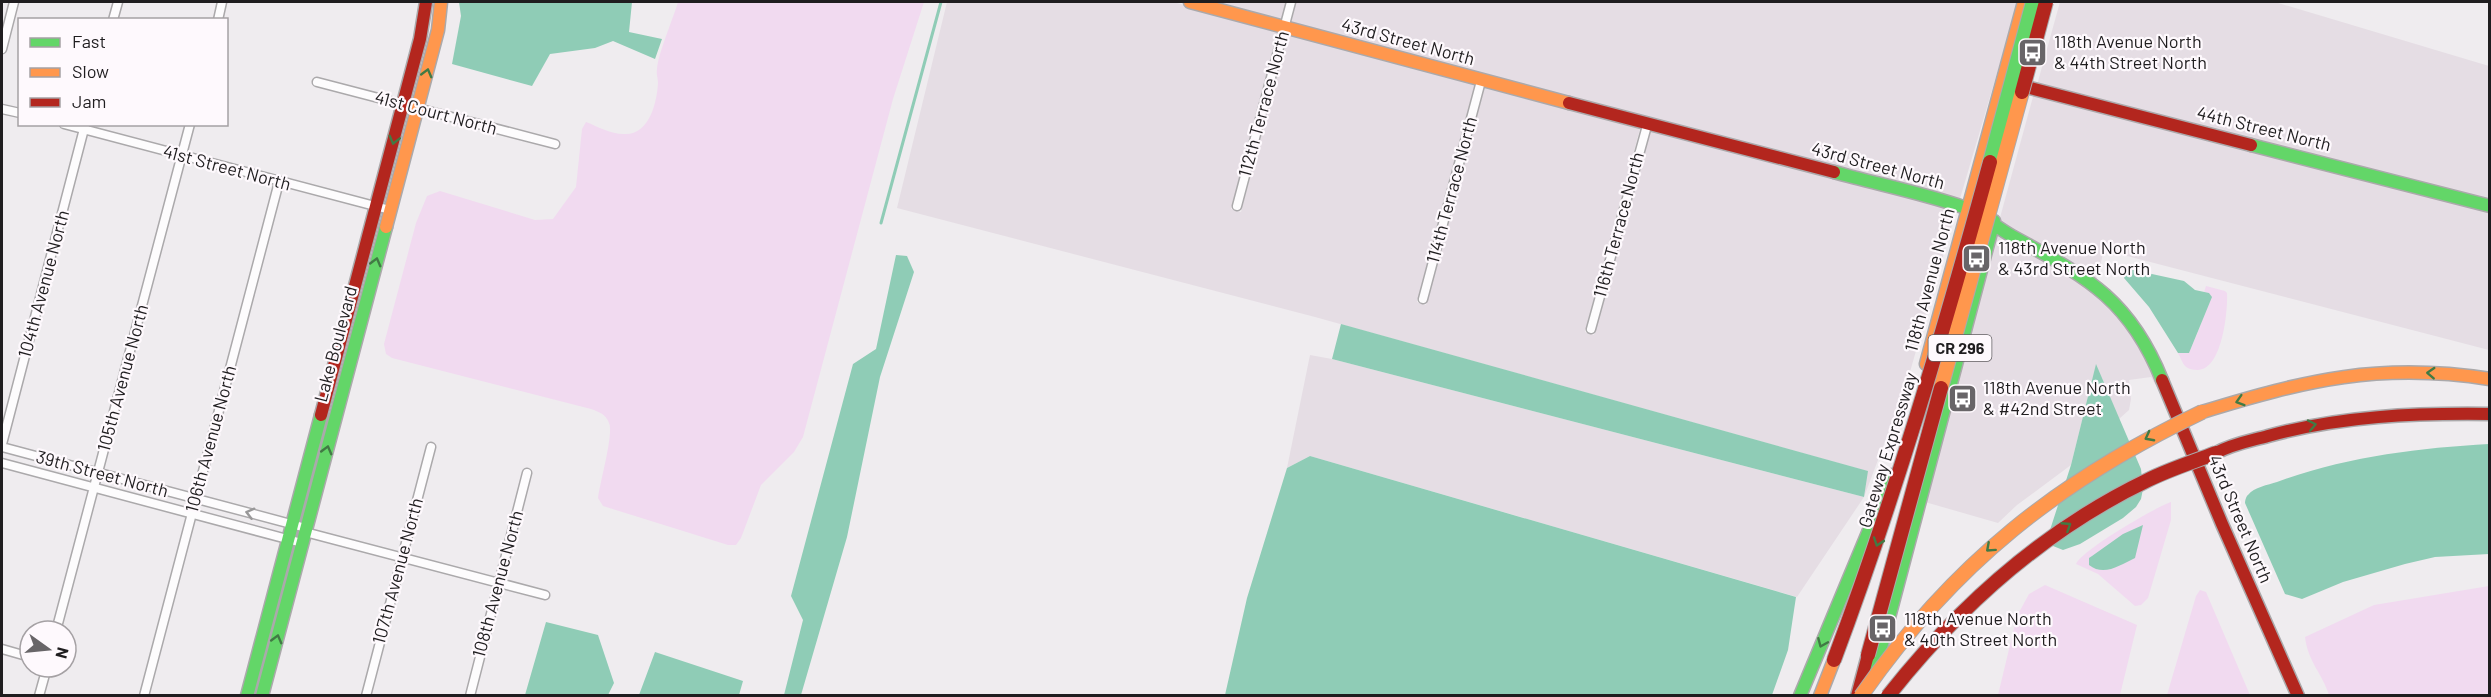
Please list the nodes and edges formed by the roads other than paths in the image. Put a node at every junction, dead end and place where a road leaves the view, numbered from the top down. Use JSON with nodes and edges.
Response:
{"nodes":[{"id":1,"x":14,"y":2,"type":"edge"},
{"id":2,"x":117,"y":2,"type":"edge"},
{"id":3,"x":222,"y":2,"type":"edge"},
{"id":4,"x":426,"y":2,"type":"edge"},
{"id":5,"x":441,"y":2,"type":"edge"},
{"id":6,"x":1190,"y":2,"type":"edge"},
{"id":7,"x":1291,"y":2,"type":"edge"},
{"id":8,"x":2024,"y":2,"type":"edge"},
{"id":9,"x":2033,"y":2,"type":"edge"},
{"id":10,"x":2046,"y":2,"type":"edge"},
{"id":11,"x":2053,"y":2,"type":"edge"},
{"id":12,"x":113,"y":18,"type":"edge"},
{"id":13,"x":218,"y":18,"type":"edge"},
{"id":14,"x":1284,"y":27,"type":"junction"},
{"id":15,"x":2,"y":49,"type":"edge"},
{"id":16,"x":1481,"y":81,"type":"junction"},
{"id":17,"x":317,"y":82,"type":"dead end"},
{"id":18,"x":2030,"y":88,"type":"junction"},
{"id":19,"x":403,"y":104,"type":"junction"},
{"id":20,"x":417,"y":108,"type":"junction"},
{"id":21,"x":2,"y":109,"type":"edge"},
{"id":22,"x":18,"y":113,"type":"edge"},
{"id":23,"x":1648,"y":122,"type":"junction"},
{"id":24,"x":189,"y":126,"type":"edge"},
{"id":25,"x":85,"y":127,"type":"edge"},
{"id":26,"x":555,"y":144,"type":"dead end"},
{"id":27,"x":181,"y":156,"type":"junction"},
{"id":28,"x":279,"y":182,"type":"junction"},
{"id":29,"x":1237,"y":206,"type":"dead end"},
{"id":30,"x":2490,"y":206,"type":"edge"},
{"id":31,"x":383,"y":208,"type":"junction"},
{"id":32,"x":1968,"y":209,"type":"junction"},
{"id":33,"x":1992,"y":227,"type":"junction"},
{"id":34,"x":1423,"y":299,"type":"dead end"},
{"id":35,"x":1591,"y":329,"type":"dead end"},
{"id":36,"x":2490,"y":379,"type":"edge"},
{"id":37,"x":2490,"y":414,"type":"edge"},
{"id":38,"x":2,"y":445,"type":"edge"},
{"id":39,"x":430,"y":447,"type":"dead end"},
{"id":40,"x":2,"y":463,"type":"edge"},
{"id":41,"x":99,"y":473,"type":"junction"},
{"id":42,"x":527,"y":474,"type":"dead end"},
{"id":43,"x":94,"y":488,"type":"junction"},
{"id":44,"x":196,"y":498,"type":"junction"},
{"id":45,"x":191,"y":514,"type":"junction"},
{"id":46,"x":292,"y":524,"type":"junction"},
{"id":47,"x":305,"y":534,"type":"junction"},
{"id":48,"x":288,"y":539,"type":"junction"},
{"id":49,"x":402,"y":558,"type":"junction"},
{"id":50,"x":499,"y":582,"type":"junction"},
{"id":51,"x":545,"y":595,"type":"dead end"},
{"id":52,"x":59,"y":619,"type":"edge"},
{"id":53,"x":2,"y":649,"type":"edge"},
{"id":54,"x":18,"y":654,"type":"edge"},
{"id":55,"x":43,"y":679,"type":"edge"},
{"id":56,"x":39,"y":696,"type":"edge"},
{"id":57,"x":144,"y":696,"type":"edge"},
{"id":58,"x":247,"y":696,"type":"edge"},
{"id":59,"x":262,"y":696,"type":"edge"},
{"id":60,"x":366,"y":696,"type":"edge"},
{"id":61,"x":470,"y":696,"type":"edge"},
{"id":62,"x":1800,"y":696,"type":"edge"},
{"id":63,"x":1820,"y":696,"type":"edge"},
{"id":64,"x":1859,"y":696,"type":"edge"},
{"id":65,"x":1868,"y":696,"type":"edge"},
{"id":66,"x":1888,"y":696,"type":"edge"},
{"id":67,"x":2298,"y":696,"type":"edge"}],
"edges":[{"from":1,"to":15,"type":"street"},
{"from":2,"to":12,"type":"street"},
{"from":3,"to":13,"type":"street"},
{"from":4,"to":19,"type":"main road","name":"Lake Boulevard"},
{"from":20,"to":5,"type":"main road","name":"Lake Boulevard","one_way":true},
{"from":6,"to":14,"type":"main road","name":"43rd Street North"},
{"from":7,"to":14,"type":"street","name":"112th Terrace North"},
{"from":8,"to":32,"type":"main road","name":"118th Avenue North","number":"CR 296"},
{"from":9,"to":63,"type":"main road","name":"Gateway Expressway","one_way":true,"bridge":true},
{"from":10,"to":64,"type":"main road","name":"Gateway Expressway","bridge":true},
{"from":11,"to":18,"type":"main road","number":"CR 296"},
{"from":14,"to":16,"type":"main road","name":"43rd Street North"},
{"from":14,"to":29,"type":"street","name":"112th Terrace North"},
{"from":16,"to":23,"type":"main road","name":"43rd Street North"},
{"from":16,"to":34,"type":"street","name":"114th Terrace North"},
{"from":17,"to":19,"type":"street","name":"41st Court North"},
{"from":18,"to":30,"type":"main road","name":"44th Street North"},
{"from":18,"to":33,"type":"main road","number":"CR 296"},
{"from":19,"to":20,"type":"street","name":"41st Court North"},
{"from":19,"to":31,"type":"main road","name":"Lake Boulevard","one_way":true},
{"from":20,"to":26,"type":"street","name":"41st Court North"},
{"from":20,"to":31,"type":"main road","name":"Lake Boulevard"},
{"from":21,"to":22,"type":"street"},
{"from":23,"to":32,"type":"main road","name":"43rd Street North"},
{"from":23,"to":35,"type":"street","name":"116th Terrace North"},
{"from":24,"to":27,"type":"street","name":"105th Avenue North"},
{"from":25,"to":27,"type":"street","name":"41st Street North"},
{"from":25,"to":38,"type":"street","name":"104th Avenue North"},
{"from":27,"to":28,"type":"street","name":"41st Street North"},
{"from":27,"to":41,"type":"street","name":"105th Avenue North"},
{"from":28,"to":31,"type":"street","name":"41st Street North"},
{"from":28,"to":44,"type":"street","name":"106th Avenue North"},
{"from":31,"to":46,"type":"main road","name":"Lake Boulevard"},
{"from":47,"to":31,"type":"main road","name":"Lake Boulevard","one_way":true},
{"from":32,"to":33,"type":"main road","name":"43rd Street North"},
{"from":32,"to":62,"type":"main road","name":"118th Avenue North","number":"CR 296","one_way":true},
{"from":33,"to":65,"type":"main road","number":"CR 296"},
{"from":33,"to":67,"type":"main road","name":"43rd Street North"},
{"from":36,"to":64,"type":"main road","name":"Gateway Expressway","one_way":true,"bridge":true},
{"from":66,"to":37,"type":"main road","one_way":true,"bridge":true},
{"from":38,"to":41,"type":"street","name":"39th Street North"},
{"from":39,"to":49,"type":"street","name":"107th Avenue North"},
{"from":40,"to":43,"type":"street","name":"39th Street North"},
{"from":41,"to":43,"type":"street","name":"105th Avenue North"},
{"from":41,"to":44,"type":"street","name":"39th Street North"},
{"from":42,"to":50,"type":"street","name":"108th Avenue North"},
{"from":43,"to":45,"type":"street","name":"39th Street North"},
{"from":43,"to":52,"type":"street","name":"105th Avenue North"},
{"from":44,"to":45,"type":"street","name":"106th Avenue North"},
{"from":46,"to":44,"type":"street","name":"39th Street North","one_way":true},
{"from":45,"to":48,"type":"street","name":"39th Street North"},
{"from":45,"to":57,"type":"street","name":"106th Avenue North"},
{"from":46,"to":47,"type":"street","name":"39th Street North"},
{"from":46,"to":48,"type":"main road","name":"Lake Boulevard"},
{"from":47,"to":48,"type":"street","name":"39th Street North"},
{"from":47,"to":49,"type":"street","name":"39th Street North"},
{"from":59,"to":47,"type":"main road","name":"Lake Boulevard","one_way":true},
{"from":48,"to":58,"type":"main road","name":"Lake Boulevard"},
{"from":49,"to":50,"type":"street","name":"39th Street North"},
{"from":49,"to":60,"type":"street","name":"107th Avenue North"},
{"from":50,"to":51,"type":"street","name":"39th Street North"},
{"from":50,"to":61,"type":"street","name":"108th Avenue North"},
{"from":53,"to":54,"type":"street"},
{"from":55,"to":56,"type":"street"}]}
